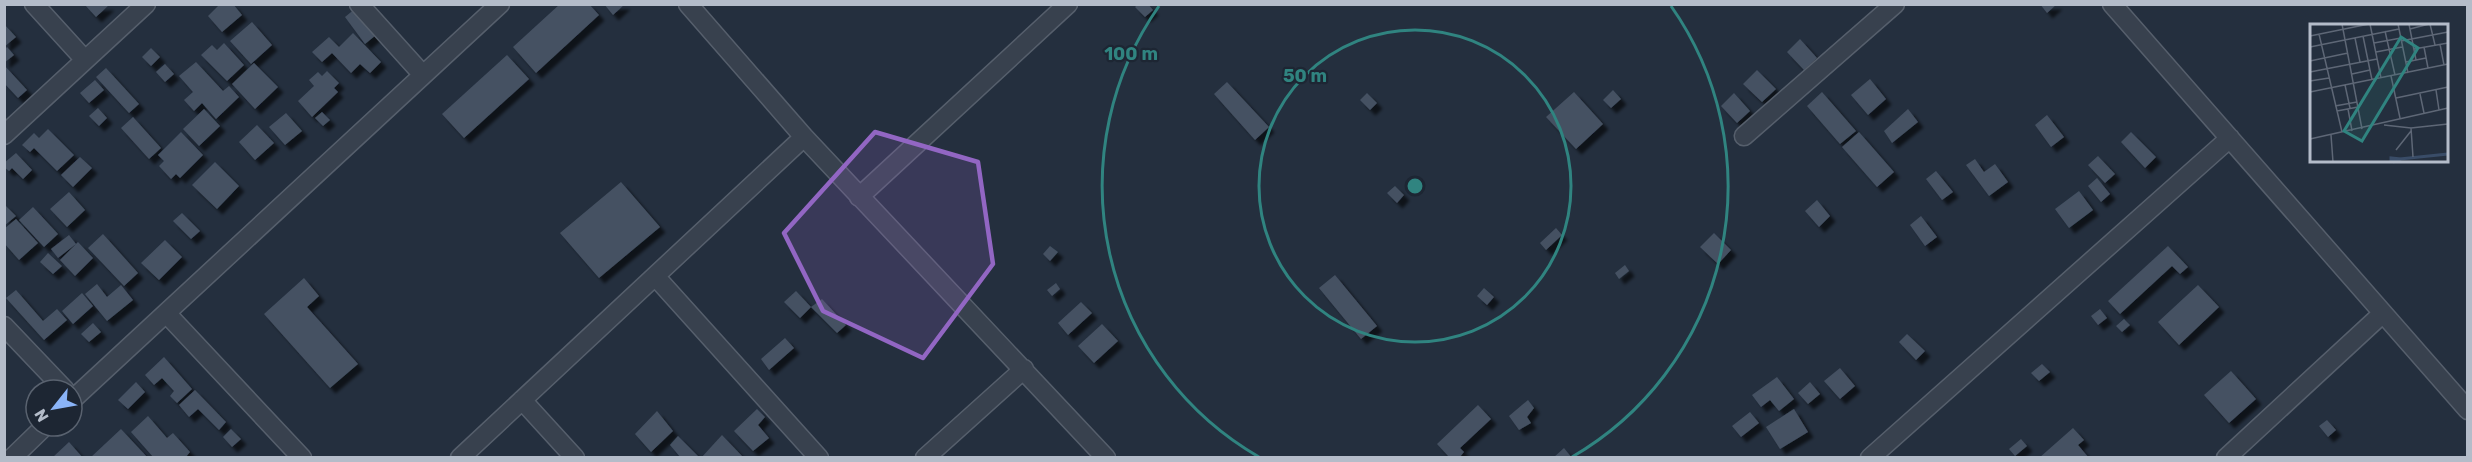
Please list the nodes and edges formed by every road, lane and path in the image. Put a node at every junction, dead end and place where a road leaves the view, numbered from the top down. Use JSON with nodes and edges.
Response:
{"nodes":[{"id":1,"x":34,"y":4,"type":"edge"},
{"id":2,"x":146,"y":4,"type":"edge"},
{"id":3,"x":359,"y":4,"type":"edge"},
{"id":4,"x":500,"y":4,"type":"edge"},
{"id":5,"x":688,"y":4,"type":"edge"},
{"id":6,"x":1068,"y":4,"type":"edge"},
{"id":7,"x":1895,"y":4,"type":"edge"},
{"id":8,"x":2112,"y":4,"type":"edge"},
{"id":9,"x":85,"y":60,"type":"junction"},
{"id":10,"x":423,"y":75,"type":"junction"},
{"id":11,"x":4,"y":135,"type":"edge"},
{"id":12,"x":1744,"y":136,"type":"dead end"},
{"id":13,"x":804,"y":137,"type":"junction"},
{"id":14,"x":2230,"y":138,"type":"junction"},
{"id":15,"x":859,"y":197,"type":"junction"},
{"id":16,"x":655,"y":276,"type":"junction"},
{"id":17,"x":167,"y":314,"type":"junction"},
{"id":18,"x":2382,"y":314,"type":"junction"},
{"id":19,"x":4,"y":326,"type":"edge"},
{"id":20,"x":1024,"y":369,"type":"junction"},
{"id":21,"x":52,"y":378,"type":"edge"},
{"id":22,"x":84,"y":385,"type":"edge"},
{"id":23,"x":522,"y":400,"type":"junction"},
{"id":24,"x":2468,"y":410,"type":"edge"},
{"id":25,"x":33,"y":438,"type":"edge"},
{"id":26,"x":12,"y":458,"type":"edge"},
{"id":27,"x":302,"y":458,"type":"edge"},
{"id":28,"x":460,"y":458,"type":"edge"},
{"id":29,"x":575,"y":458,"type":"edge"},
{"id":30,"x":819,"y":458,"type":"edge"},
{"id":31,"x":925,"y":458,"type":"edge"},
{"id":32,"x":1106,"y":458,"type":"edge"},
{"id":33,"x":1870,"y":458,"type":"edge"},
{"id":34,"x":2226,"y":458,"type":"edge"}],
"edges":[{"from":1,"to":9,"type":"street"},
{"from":2,"to":9,"type":"street"},
{"from":3,"to":10,"type":"street"},
{"from":4,"to":10,"type":"street"},
{"from":5,"to":13,"type":"street"},
{"from":6,"to":15,"type":"street"},
{"from":7,"to":12,"type":"street"},
{"from":8,"to":14,"type":"street"},
{"from":9,"to":11,"type":"street"},
{"from":10,"to":17,"type":"street"},
{"from":13,"to":15,"type":"street"},
{"from":13,"to":16,"type":"street"},
{"from":14,"to":18,"type":"street"},
{"from":14,"to":33,"type":"street"},
{"from":15,"to":20,"type":"street"},
{"from":16,"to":23,"type":"street"},
{"from":16,"to":30,"type":"street"},
{"from":17,"to":22,"type":"street"},
{"from":17,"to":27,"type":"street"},
{"from":18,"to":24,"type":"street"},
{"from":18,"to":34,"type":"street"},
{"from":19,"to":21,"type":"street"},
{"from":20,"to":31,"type":"street"},
{"from":20,"to":32,"type":"street"},
{"from":23,"to":28,"type":"street"},
{"from":23,"to":29,"type":"street"},
{"from":25,"to":26,"type":"street"}]}
